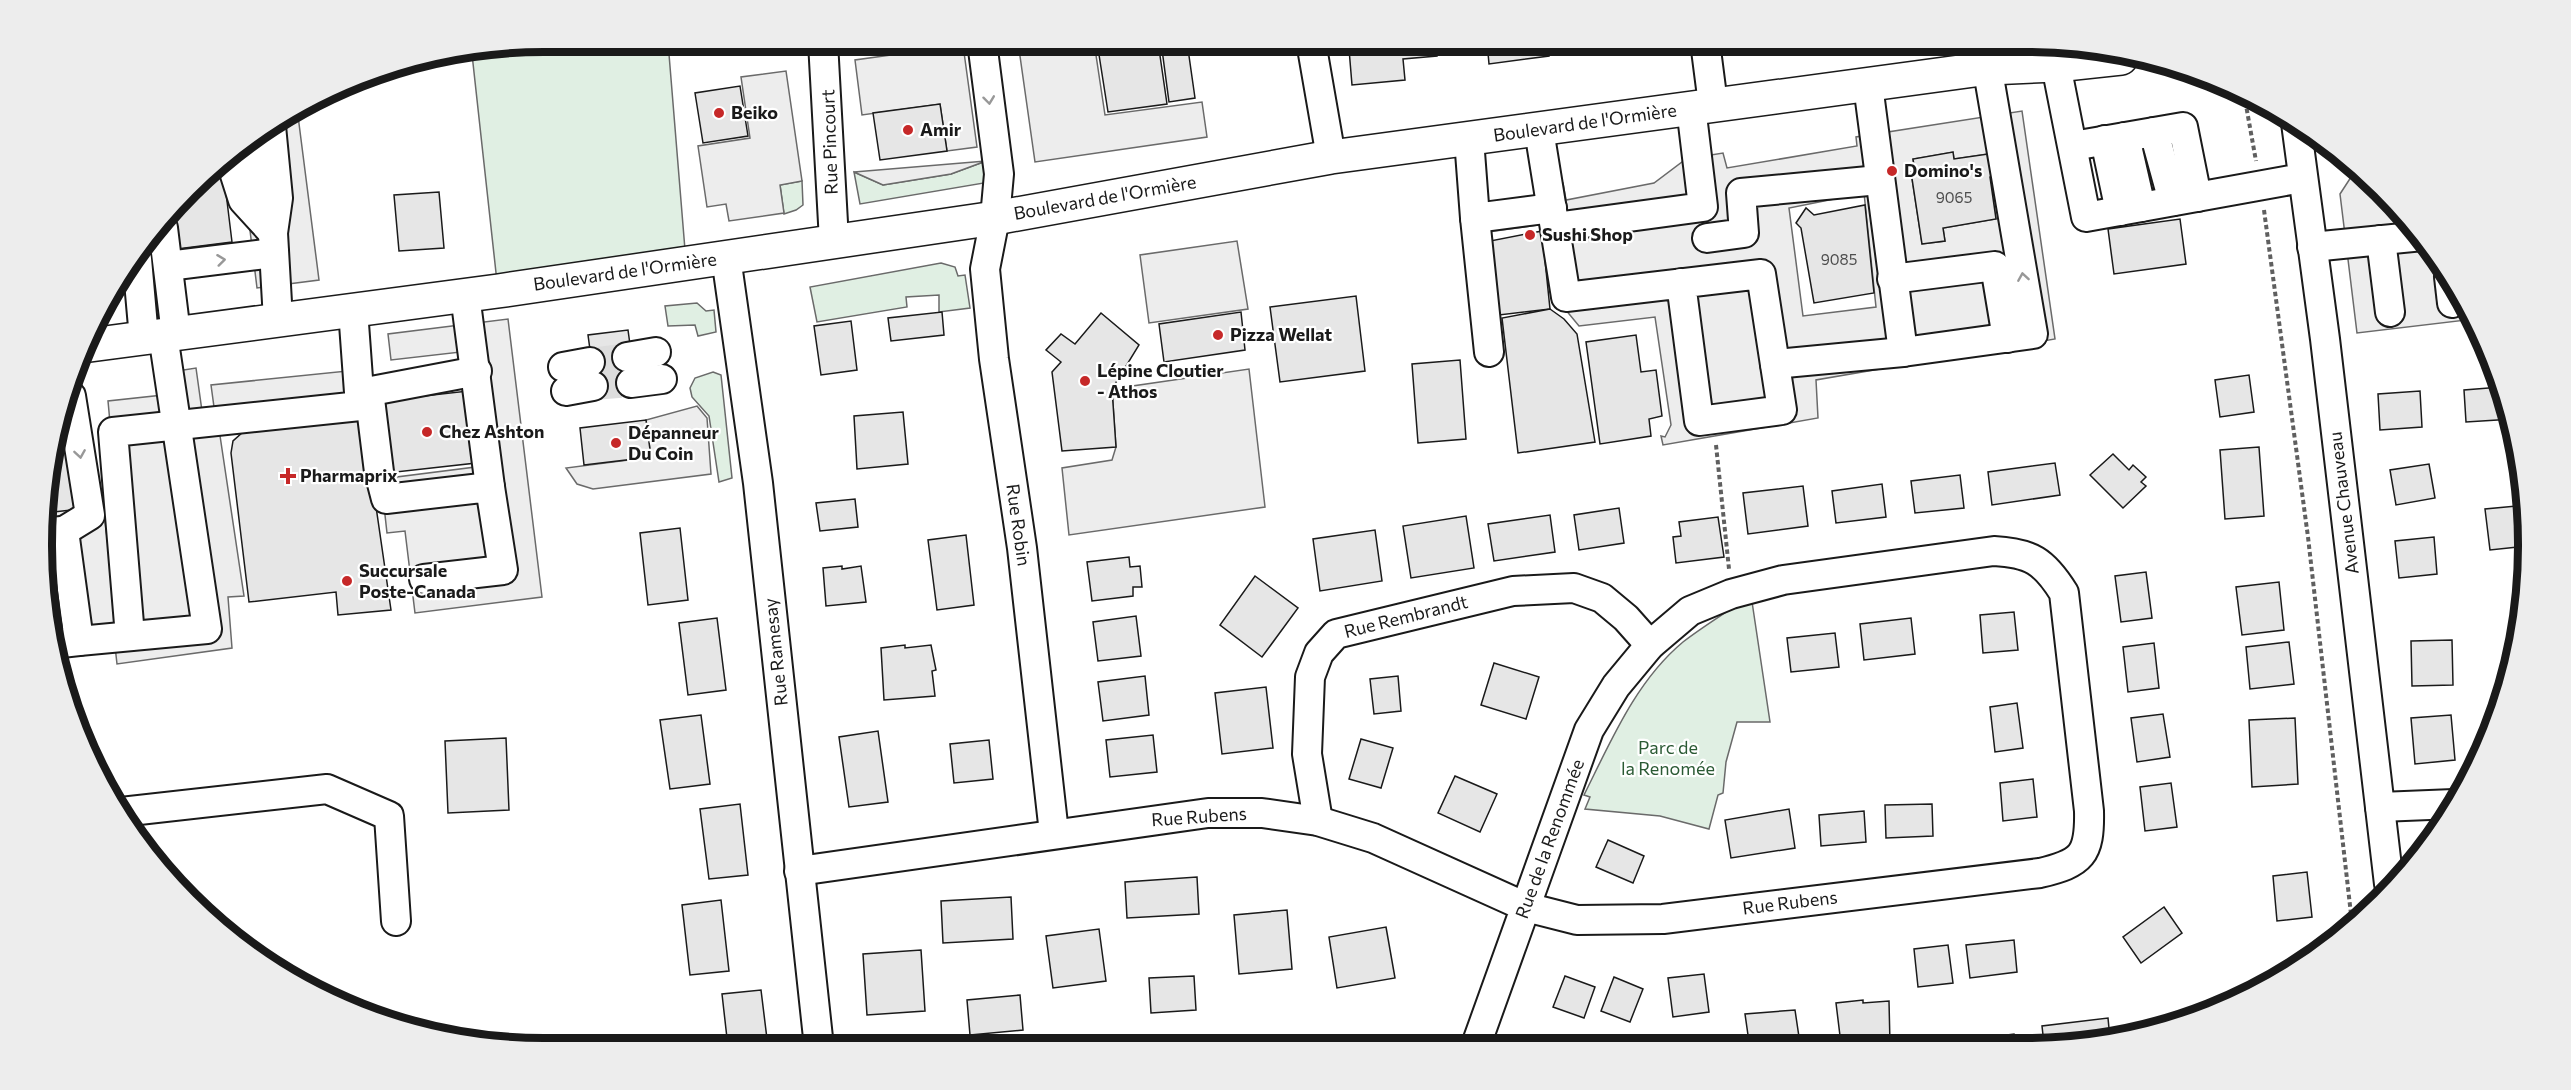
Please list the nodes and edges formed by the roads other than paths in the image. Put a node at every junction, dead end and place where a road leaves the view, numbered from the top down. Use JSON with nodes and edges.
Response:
{"nodes":[{"id":1,"x":824,"y":52,"type":"edge"},
{"id":2,"x":983,"y":52,"type":"edge"},
{"id":3,"x":1313,"y":52,"type":"edge"},
{"id":4,"x":1705,"y":52,"type":"edge"},
{"id":5,"x":1986,"y":55,"type":"edge"},
{"id":6,"x":2106,"y":60,"type":"edge"},
{"id":7,"x":2056,"y":65,"type":"junction"},
{"id":8,"x":1868,"y":85,"type":"junction"},
{"id":9,"x":1702,"y":106,"type":"junction"},
{"id":10,"x":1539,"y":130,"type":"junction"},
{"id":11,"x":2138,"y":134,"type":"junction"},
{"id":12,"x":2297,"y":134,"type":"edge"},
{"id":13,"x":272,"y":135,"type":"edge"},
{"id":14,"x":1469,"y":139,"type":"junction"},
{"id":15,"x":2073,"y":146,"type":"junction"},
{"id":16,"x":249,"y":151,"type":"edge"},
{"id":17,"x":1331,"y":157,"type":"junction"},
{"id":18,"x":232,"y":165,"type":"edge"},
{"id":19,"x":2302,"y":178,"type":"junction"},
{"id":20,"x":1879,"y":180,"type":"junction"},
{"id":21,"x":2162,"y":203,"type":"junction"},
{"id":22,"x":1703,"y":207,"type":"junction"},
{"id":23,"x":254,"y":211,"type":"junction"},
{"id":24,"x":995,"y":218,"type":"junction"},
{"id":25,"x":1475,"y":218,"type":"junction"},
{"id":26,"x":1554,"y":218,"type":"junction"},
{"id":27,"x":164,"y":233,"type":"edge"},
{"id":28,"x":2410,"y":237,"type":"edge"},
{"id":29,"x":1707,"y":238,"type":"junction"},
{"id":30,"x":2381,"y":240,"type":"junction"},
{"id":31,"x":834,"y":242,"type":"junction"},
{"id":32,"x":273,"y":243,"type":"junction"},
{"id":33,"x":2312,"y":247,"type":"junction"},
{"id":34,"x":726,"y":258,"type":"junction"},
{"id":35,"x":168,"y":266,"type":"junction"},
{"id":36,"x":139,"y":267,"type":"edge"},
{"id":37,"x":1713,"y":279,"type":"junction"},
{"id":38,"x":1892,"y":279,"type":"junction"},
{"id":39,"x":1681,"y":284,"type":"junction"},
{"id":40,"x":465,"y":295,"type":"junction"},
{"id":41,"x":353,"y":310,"type":"junction"},
{"id":42,"x":2390,"y":312,"type":"dead end"},
{"id":43,"x":278,"y":320,"type":"junction"},
{"id":44,"x":161,"y":336,"type":"junction"},
{"id":45,"x":2020,"y":336,"type":"junction"},
{"id":46,"x":96,"y":344,"type":"edge"},
{"id":47,"x":1903,"y":351,"type":"junction"},
{"id":48,"x":656,"y":352,"type":"dead end"},
{"id":49,"x":1490,"y":352,"type":"dead end"},
{"id":50,"x":1775,"y":364,"type":"junction"},
{"id":51,"x":477,"y":371,"type":"junction"},
{"id":52,"x":662,"y":379,"type":"dead end"},
{"id":53,"x":365,"y":392,"type":"junction"},
{"id":54,"x":73,"y":407,"type":"edge"},
{"id":55,"x":176,"y":425,"type":"junction"},
{"id":56,"x":490,"y":487,"type":"junction"},
{"id":57,"x":54,"y":531,"type":"edge"},
{"id":58,"x":423,"y":579,"type":"dead end"},
{"id":59,"x":130,"y":636,"type":"junction"},
{"id":60,"x":66,"y":642,"type":"edge"},
{"id":61,"x":1650,"y":645,"type":"junction"},
{"id":62,"x":2444,"y":804,"type":"edge"},
{"id":63,"x":2380,"y":807,"type":"junction"},
{"id":64,"x":131,"y":811,"type":"edge"},
{"id":65,"x":1318,"y":821,"type":"junction"},
{"id":66,"x":1054,"y":833,"type":"junction"},
{"id":67,"x":799,"y":871,"type":"junction"},
{"id":68,"x":2388,"y":878,"type":"edge"},
{"id":69,"x":1526,"y":907,"type":"junction"},
{"id":70,"x":396,"y":921,"type":"dead end"},
{"id":71,"x":818,"y":1038,"type":"edge"},
{"id":72,"x":1479,"y":1038,"type":"edge"}],
"edges":[{"from":1,"to":31,"type":"street","name":"Rue Pincourt"},
{"from":2,"to":24,"type":"street","name":"Rue Robin","one_way":true},
{"from":3,"to":17,"type":"street"},
{"from":4,"to":9,"type":"street"},
{"from":5,"to":7,"type":"main road","name":"Boulevard de l'Ormière"},
{"from":5,"to":8,"type":"main road","name":"Boulevard de l'Ormière"},
{"from":45,"to":5,"type":"street","one_way":true},
{"from":6,"to":7,"type":"main road","name":"Boulevard de l'Ormière"},
{"from":7,"to":15,"type":"street"},
{"from":8,"to":9,"type":"main road","name":"Boulevard de l'Ormière"},
{"from":8,"to":20,"type":"street"},
{"from":9,"to":10,"type":"main road","name":"Boulevard de l'Ormière"},
{"from":9,"to":22,"type":"street"},
{"from":10,"to":14,"type":"main road","name":"Boulevard de l'Ormière"},
{"from":10,"to":26,"type":"street"},
{"from":11,"to":15,"type":"street"},
{"from":11,"to":21,"type":"street"},
{"from":11,"to":21,"type":"street"},
{"from":12,"to":19,"type":"street","name":"Avenue Chauveau"},
{"from":13,"to":32,"type":"street"},
{"from":14,"to":17,"type":"main road","name":"Boulevard de l'Ormière"},
{"from":14,"to":25,"type":"street"},
{"from":15,"to":21,"type":"street"},
{"from":16,"to":23,"type":"street"},
{"from":17,"to":24,"type":"main road","name":"Boulevard de l'Ormière"},
{"from":18,"to":23,"type":"street"},
{"from":19,"to":21,"type":"street"},
{"from":19,"to":33,"type":"street","name":"Avenue Chauveau"},
{"from":20,"to":29,"type":"street"},
{"from":20,"to":38,"type":"street"},
{"from":22,"to":26,"type":"street"},
{"from":22,"to":29,"type":"street"},
{"from":23,"to":32,"type":"street"},
{"from":24,"to":31,"type":"main road","name":"Boulevard de l'Ormière"},
{"from":24,"to":66,"type":"street","name":"Rue Robin"},
{"from":25,"to":26,"type":"street"},
{"from":25,"to":49,"type":"street"},
{"from":26,"to":39,"type":"street"},
{"from":27,"to":35,"type":"street"},
{"from":28,"to":30,"type":"street"},
{"from":29,"to":37,"type":"street"},
{"from":30,"to":33,"type":"street"},
{"from":30,"to":42,"type":"street"},
{"from":31,"to":34,"type":"main road","name":"Boulevard de l'Ormière"},
{"from":35,"to":32,"type":"street","one_way":true},
{"from":32,"to":43,"type":"street"},
{"from":33,"to":63,"type":"street","name":"Avenue Chauveau"},
{"from":34,"to":40,"type":"main road","name":"Boulevard de l'Ormière"},
{"from":34,"to":67,"type":"street","name":"Rue Ramesay"},
{"from":35,"to":44,"type":"street"},
{"from":36,"to":44,"type":"street"},
{"from":37,"to":39,"type":"street"},
{"from":37,"to":50,"type":"street"},
{"from":38,"to":45,"type":"street"},
{"from":38,"to":47,"type":"street"},
{"from":39,"to":50,"type":"street"},
{"from":40,"to":41,"type":"main road","name":"Boulevard de l'Ormière"},
{"from":40,"to":51,"type":"street"},
{"from":41,"to":43,"type":"main road","name":"Boulevard de l'Ormière"},
{"from":41,"to":53,"type":"street"},
{"from":43,"to":44,"type":"main road","name":"Boulevard de l'Ormière"},
{"from":44,"to":46,"type":"main road","name":"Boulevard de l'Ormière"},
{"from":44,"to":55,"type":"street"},
{"from":45,"to":47,"type":"street"},
{"from":47,"to":50,"type":"street"},
{"from":48,"to":52,"type":"street"},
{"from":51,"to":53,"type":"street"},
{"from":51,"to":56,"type":"street"},
{"from":53,"to":55,"type":"street"},
{"from":53,"to":56,"type":"street"},
{"from":54,"to":57,"type":"street","one_way":true},
{"from":55,"to":59,"type":"street"},
{"from":55,"to":59,"type":"street"},
{"from":56,"to":58,"type":"street"},
{"from":57,"to":60,"type":"street"},
{"from":59,"to":60,"type":"street"},
{"from":61,"to":65,"type":"street","name":"Rue Rembrandt"},
{"from":61,"to":69,"type":"street","name":"Rue de la Renommée"},
{"from":61,"to":69,"type":"street","name":"Rue Rubens"},
{"from":62,"to":63,"type":"street"},
{"from":63,"to":68,"type":"street","name":"Avenue Chauveau"},
{"from":64,"to":70,"type":"street"},
{"from":65,"to":66,"type":"street","name":"Rue Rubens"},
{"from":65,"to":69,"type":"street","name":"Rue Rubens"},
{"from":66,"to":67,"type":"street","name":"Rue Rubens"},
{"from":67,"to":71,"type":"street","name":"Rue Ramesay"},
{"from":69,"to":72,"type":"street","name":"Rue de la Renommée"}]}
